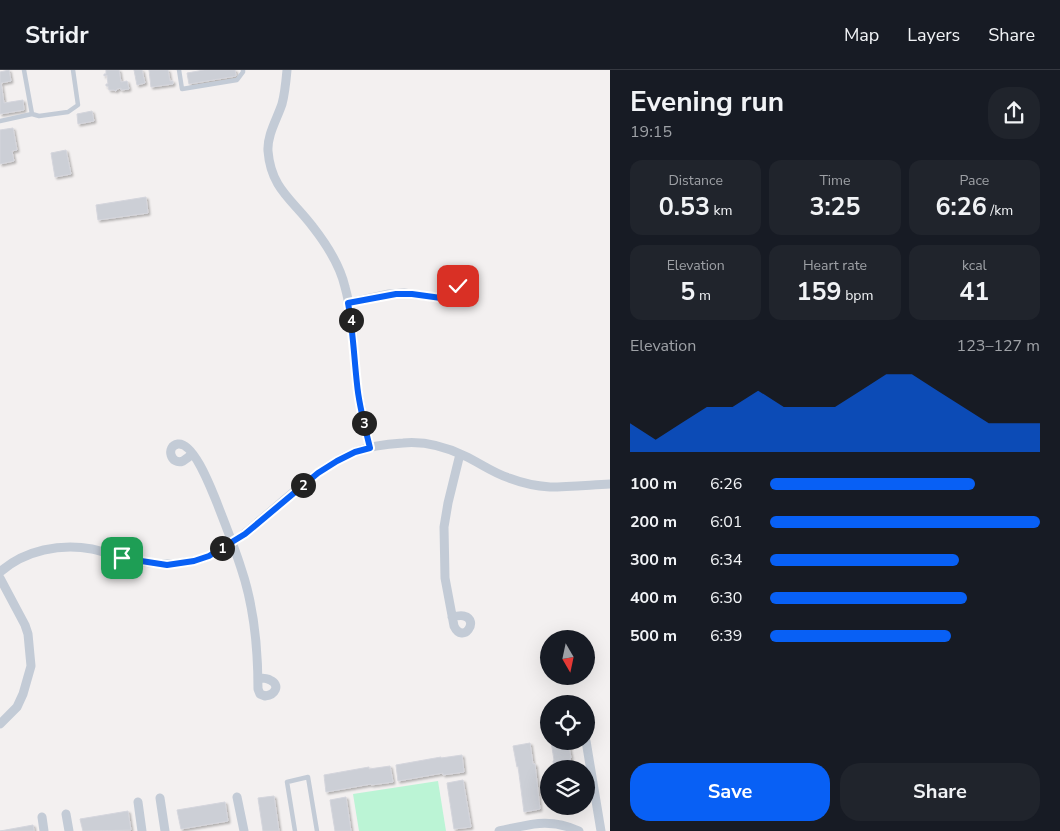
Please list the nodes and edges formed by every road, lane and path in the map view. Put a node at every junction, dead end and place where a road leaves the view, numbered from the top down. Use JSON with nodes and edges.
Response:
{"nodes":[{"id":1,"x":24,"y":70,"type":"edge"},
{"id":2,"x":73,"y":70,"type":"edge"},
{"id":3,"x":179,"y":70,"type":"edge"},
{"id":4,"x":243,"y":70,"type":"edge"},
{"id":5,"x":287,"y":70,"type":"edge"},
{"id":6,"x":32,"y":114,"type":"junction"},
{"id":7,"x":0,"y":121,"type":"edge"},
{"id":8,"x":441,"y":298,"type":"dead end"},
{"id":9,"x":348,"y":303,"type":"junction"},
{"id":10,"x":370,"y":448,"type":"junction"},
{"id":11,"x":192,"y":454,"type":"dead end"},
{"id":12,"x":460,"y":454,"type":"junction"},
{"id":13,"x":610,"y":484,"type":"edge"},
{"id":14,"x":232,"y":542,"type":"junction"},
{"id":15,"x":0,"y":572,"type":"edge"},
{"id":16,"x":0,"y":578,"type":"edge"},
{"id":17,"x":452,"y":617,"type":"dead end"},
{"id":18,"x":258,"y":678,"type":"dead end"},
{"id":19,"x":0,"y":724,"type":"edge"},
{"id":20,"x":588,"y":750,"type":"edge"},
{"id":21,"x":237,"y":797,"type":"dead end"},
{"id":22,"x":160,"y":798,"type":"dead end"},
{"id":23,"x":138,"y":802,"type":"dead end"},
{"id":24,"x":66,"y":814,"type":"dead end"},
{"id":25,"x":42,"y":817,"type":"dead end"},
{"id":26,"x":44,"y":831,"type":"edge"},
{"id":27,"x":69,"y":831,"type":"edge"},
{"id":28,"x":142,"y":831,"type":"edge"},
{"id":29,"x":165,"y":831,"type":"edge"},
{"id":30,"x":244,"y":831,"type":"edge"},
{"id":31,"x":295,"y":831,"type":"edge"},
{"id":32,"x":317,"y":831,"type":"edge"},
{"id":33,"x":499,"y":831,"type":"edge"},
{"id":34,"x":578,"y":831,"type":"edge"},
{"id":35,"x":601,"y":831,"type":"edge"}],
"edges":[{"from":1,"to":6,"type":"lane"},
{"from":2,"to":6,"type":"lane"},
{"from":3,"to":4,"type":"lane"},
{"from":5,"to":9,"type":"street"},
{"from":6,"to":7,"type":"lane"},
{"from":8,"to":9,"type":"street"},
{"from":9,"to":10,"type":"street"},
{"from":10,"to":12,"type":"street"},
{"from":10,"to":14,"type":"street"},
{"from":11,"to":14,"type":"street"},
{"from":12,"to":13,"type":"street"},
{"from":12,"to":17,"type":"street"},
{"from":14,"to":15,"type":"street"},
{"from":14,"to":18,"type":"street"},
{"from":16,"to":19,"type":"street"},
{"from":20,"to":35,"type":"street"},
{"from":21,"to":30,"type":"street"},
{"from":22,"to":29,"type":"street"},
{"from":23,"to":28,"type":"street"},
{"from":24,"to":27,"type":"street"},
{"from":25,"to":26,"type":"street"},
{"from":31,"to":32,"type":"lane"},
{"from":33,"to":34,"type":"street"}]}
